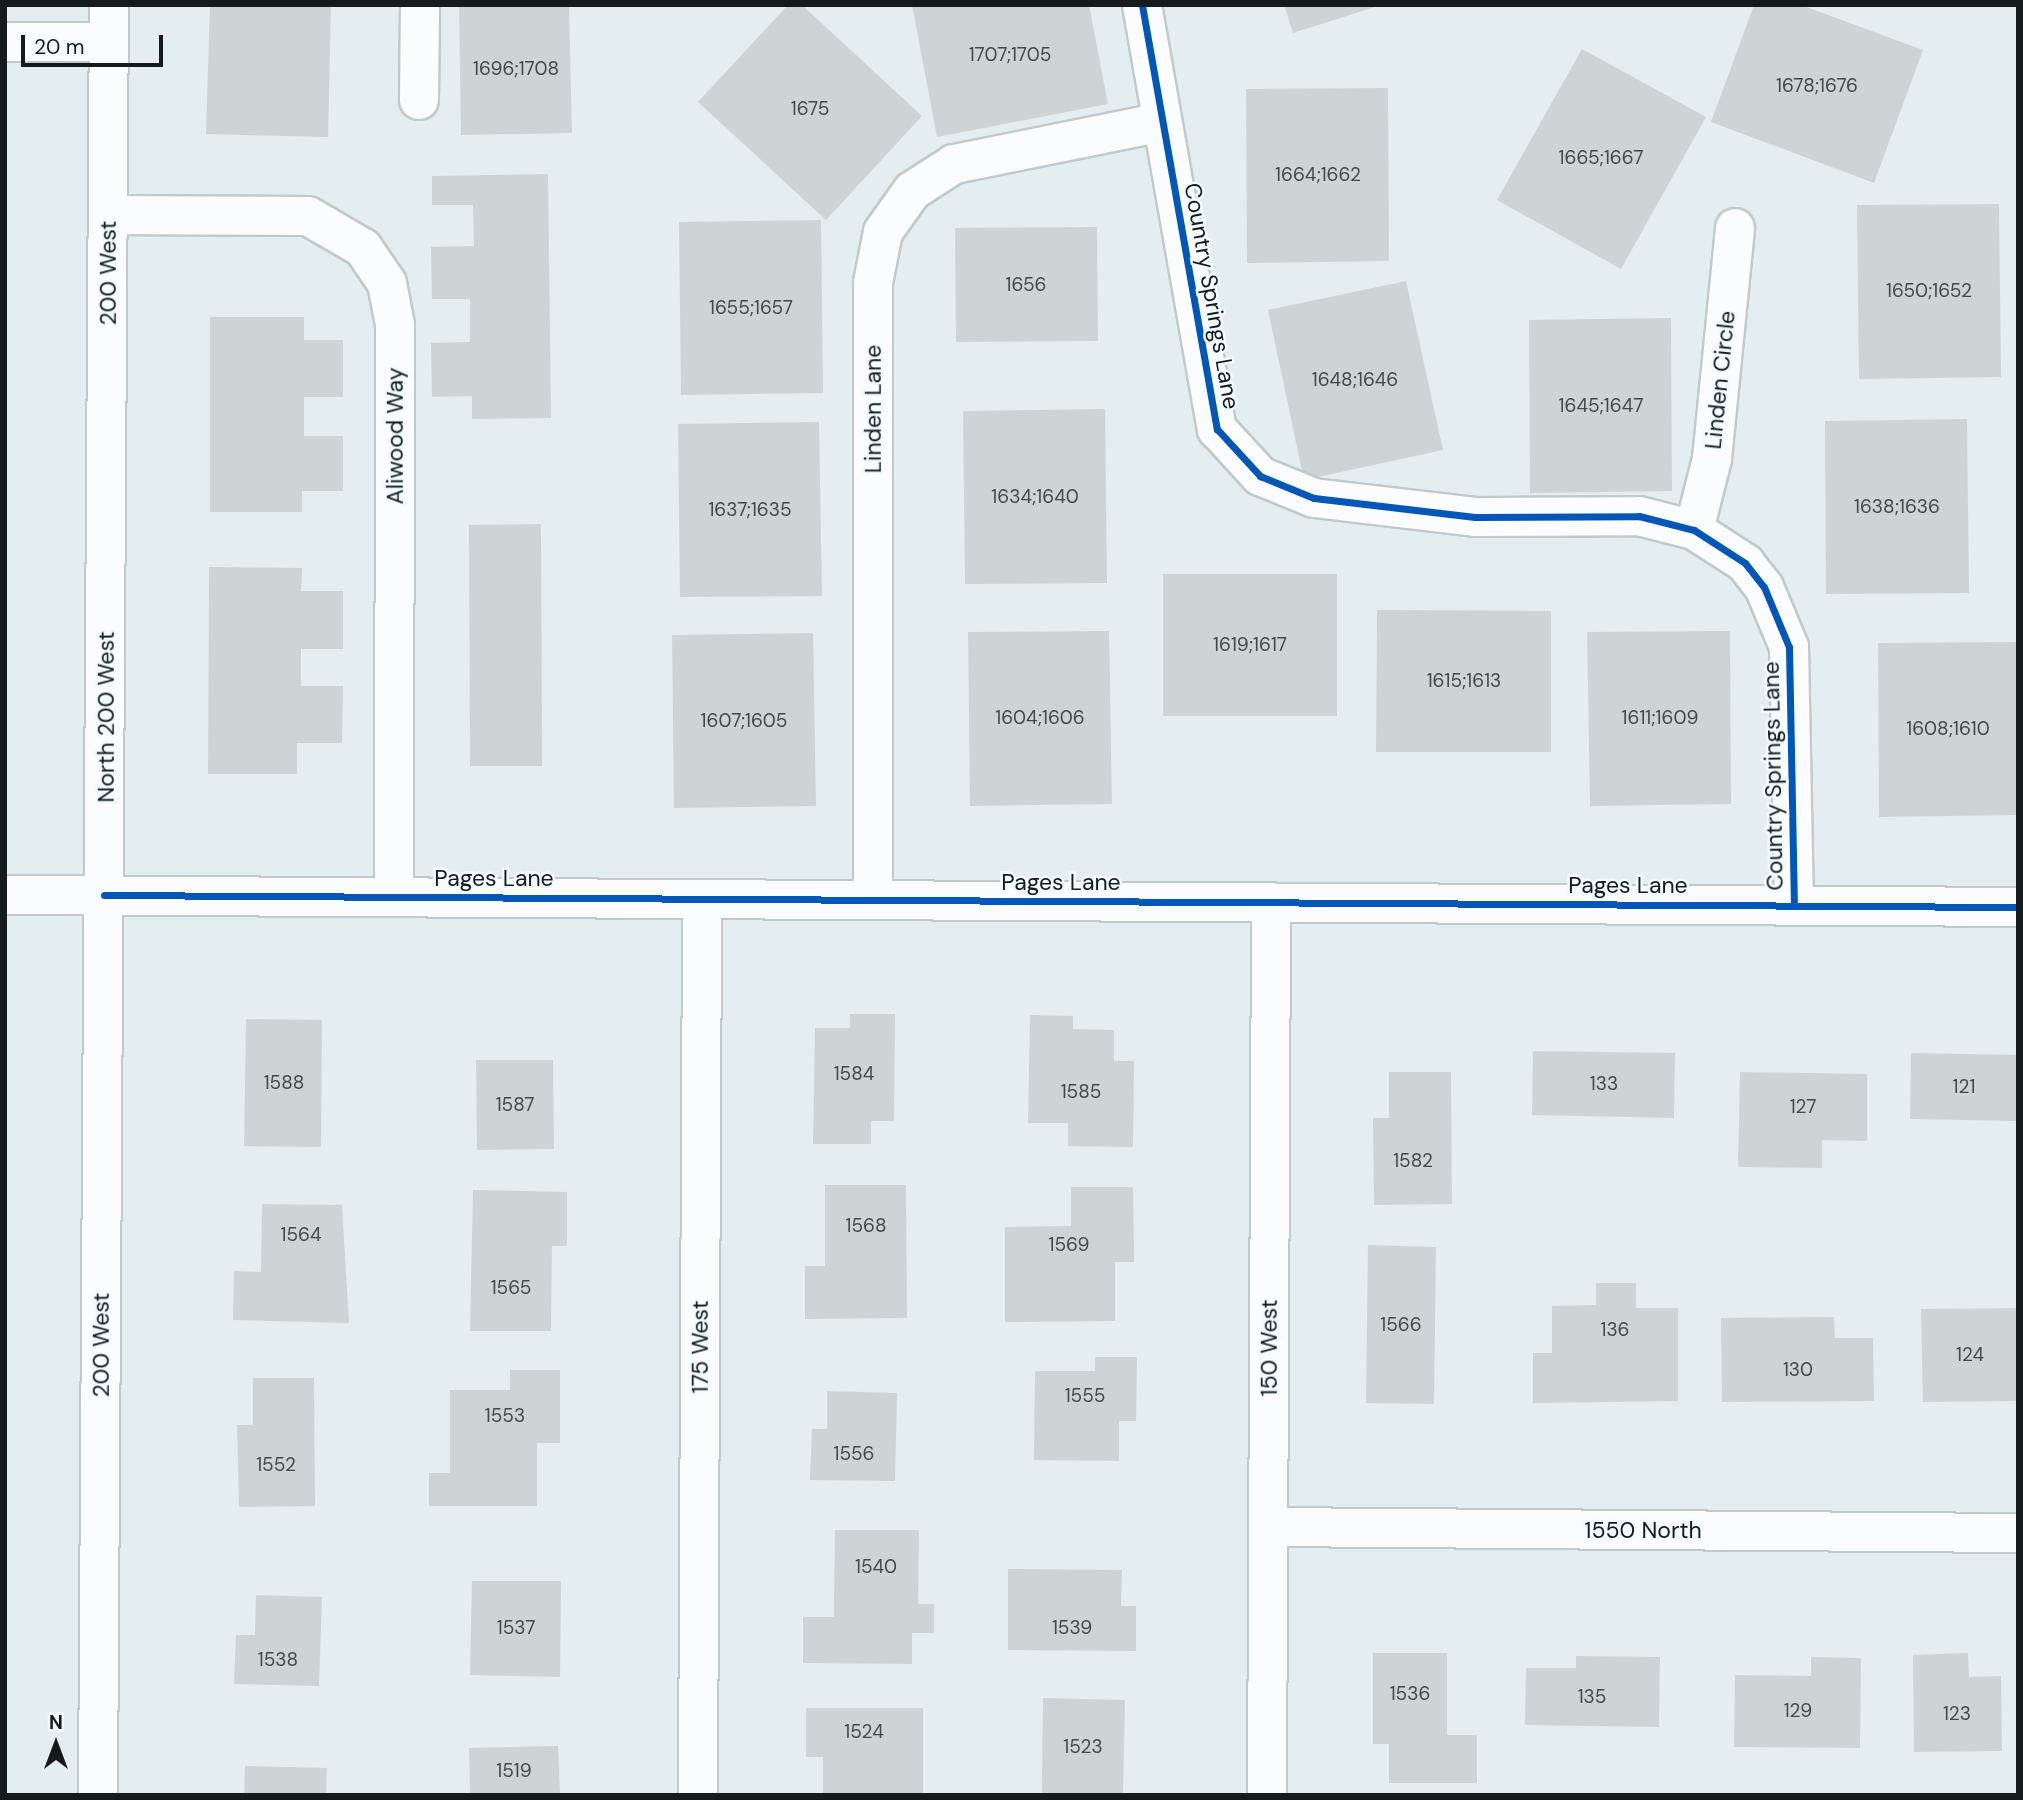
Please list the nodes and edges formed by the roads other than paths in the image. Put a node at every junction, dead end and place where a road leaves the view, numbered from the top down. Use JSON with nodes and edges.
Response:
{"nodes":[{"id":1,"x":421,"y":5,"type":"edge"},
{"id":2,"x":1142,"y":5,"type":"edge"},
{"id":3,"x":109,"y":23,"type":"edge"},
{"id":4,"x":5,"y":42,"type":"edge"},
{"id":5,"x":419,"y":100,"type":"dead end"},
{"id":6,"x":1162,"y":122,"type":"junction"},
{"id":7,"x":108,"y":215,"type":"junction"},
{"id":8,"x":1735,"y":228,"type":"dead end"},
{"id":9,"x":1694,"y":530,"type":"junction"},
{"id":10,"x":107,"y":540,"type":"joint"},
{"id":11,"x":5,"y":894,"type":"edge"},
{"id":12,"x":104,"y":895,"type":"junction"},
{"id":13,"x":394,"y":897,"type":"junction"},
{"id":14,"x":702,"y":899,"type":"junction"},
{"id":15,"x":873,"y":900,"type":"junction"},
{"id":16,"x":1271,"y":902,"type":"junction"},
{"id":17,"x":1794,"y":906,"type":"junction"},
{"id":18,"x":2018,"y":907,"type":"edge"},
{"id":19,"x":1268,"y":1527,"type":"junction"},
{"id":20,"x":2018,"y":1533,"type":"edge"},
{"id":21,"x":98,"y":1795,"type":"edge"},
{"id":22,"x":698,"y":1795,"type":"edge"},
{"id":23,"x":1267,"y":1795,"type":"edge"}],
"edges":[{"from":1,"to":5,"type":"street"},
{"from":2,"to":6,"type":"street","name":"Country Springs Lane"},
{"from":3,"to":4,"type":"street"},
{"from":3,"to":7,"type":"street","name":"200 West"},
{"from":6,"to":9,"type":"street","name":"Country Springs Lane"},
{"from":6,"to":15,"type":"street","name":"Linden Lane"},
{"from":7,"to":10,"type":"street","name":"200 West"},
{"from":7,"to":13,"type":"street","name":"Aliwood Way"},
{"from":8,"to":9,"type":"street","name":"Linden Circle"},
{"from":9,"to":17,"type":"street","name":"Country Springs Lane"},
{"from":10,"to":12,"type":"street","name":"North 200 West"},
{"from":11,"to":12,"type":"street","name":"Pages Lane"},
{"from":12,"to":13,"type":"street","name":"Pages Lane"},
{"from":12,"to":21,"type":"street","name":"200 West"},
{"from":13,"to":14,"type":"street","name":"Pages Lane"},
{"from":14,"to":15,"type":"street","name":"Pages Lane"},
{"from":14,"to":22,"type":"street","name":"175 West"},
{"from":15,"to":16,"type":"street","name":"Pages Lane"},
{"from":16,"to":17,"type":"street","name":"Pages Lane"},
{"from":16,"to":19,"type":"street","name":"150 West"},
{"from":17,"to":18,"type":"street","name":"Pages Lane"},
{"from":19,"to":20,"type":"street","name":"1550 North"},
{"from":19,"to":23,"type":"street","name":"150 West"}]}
